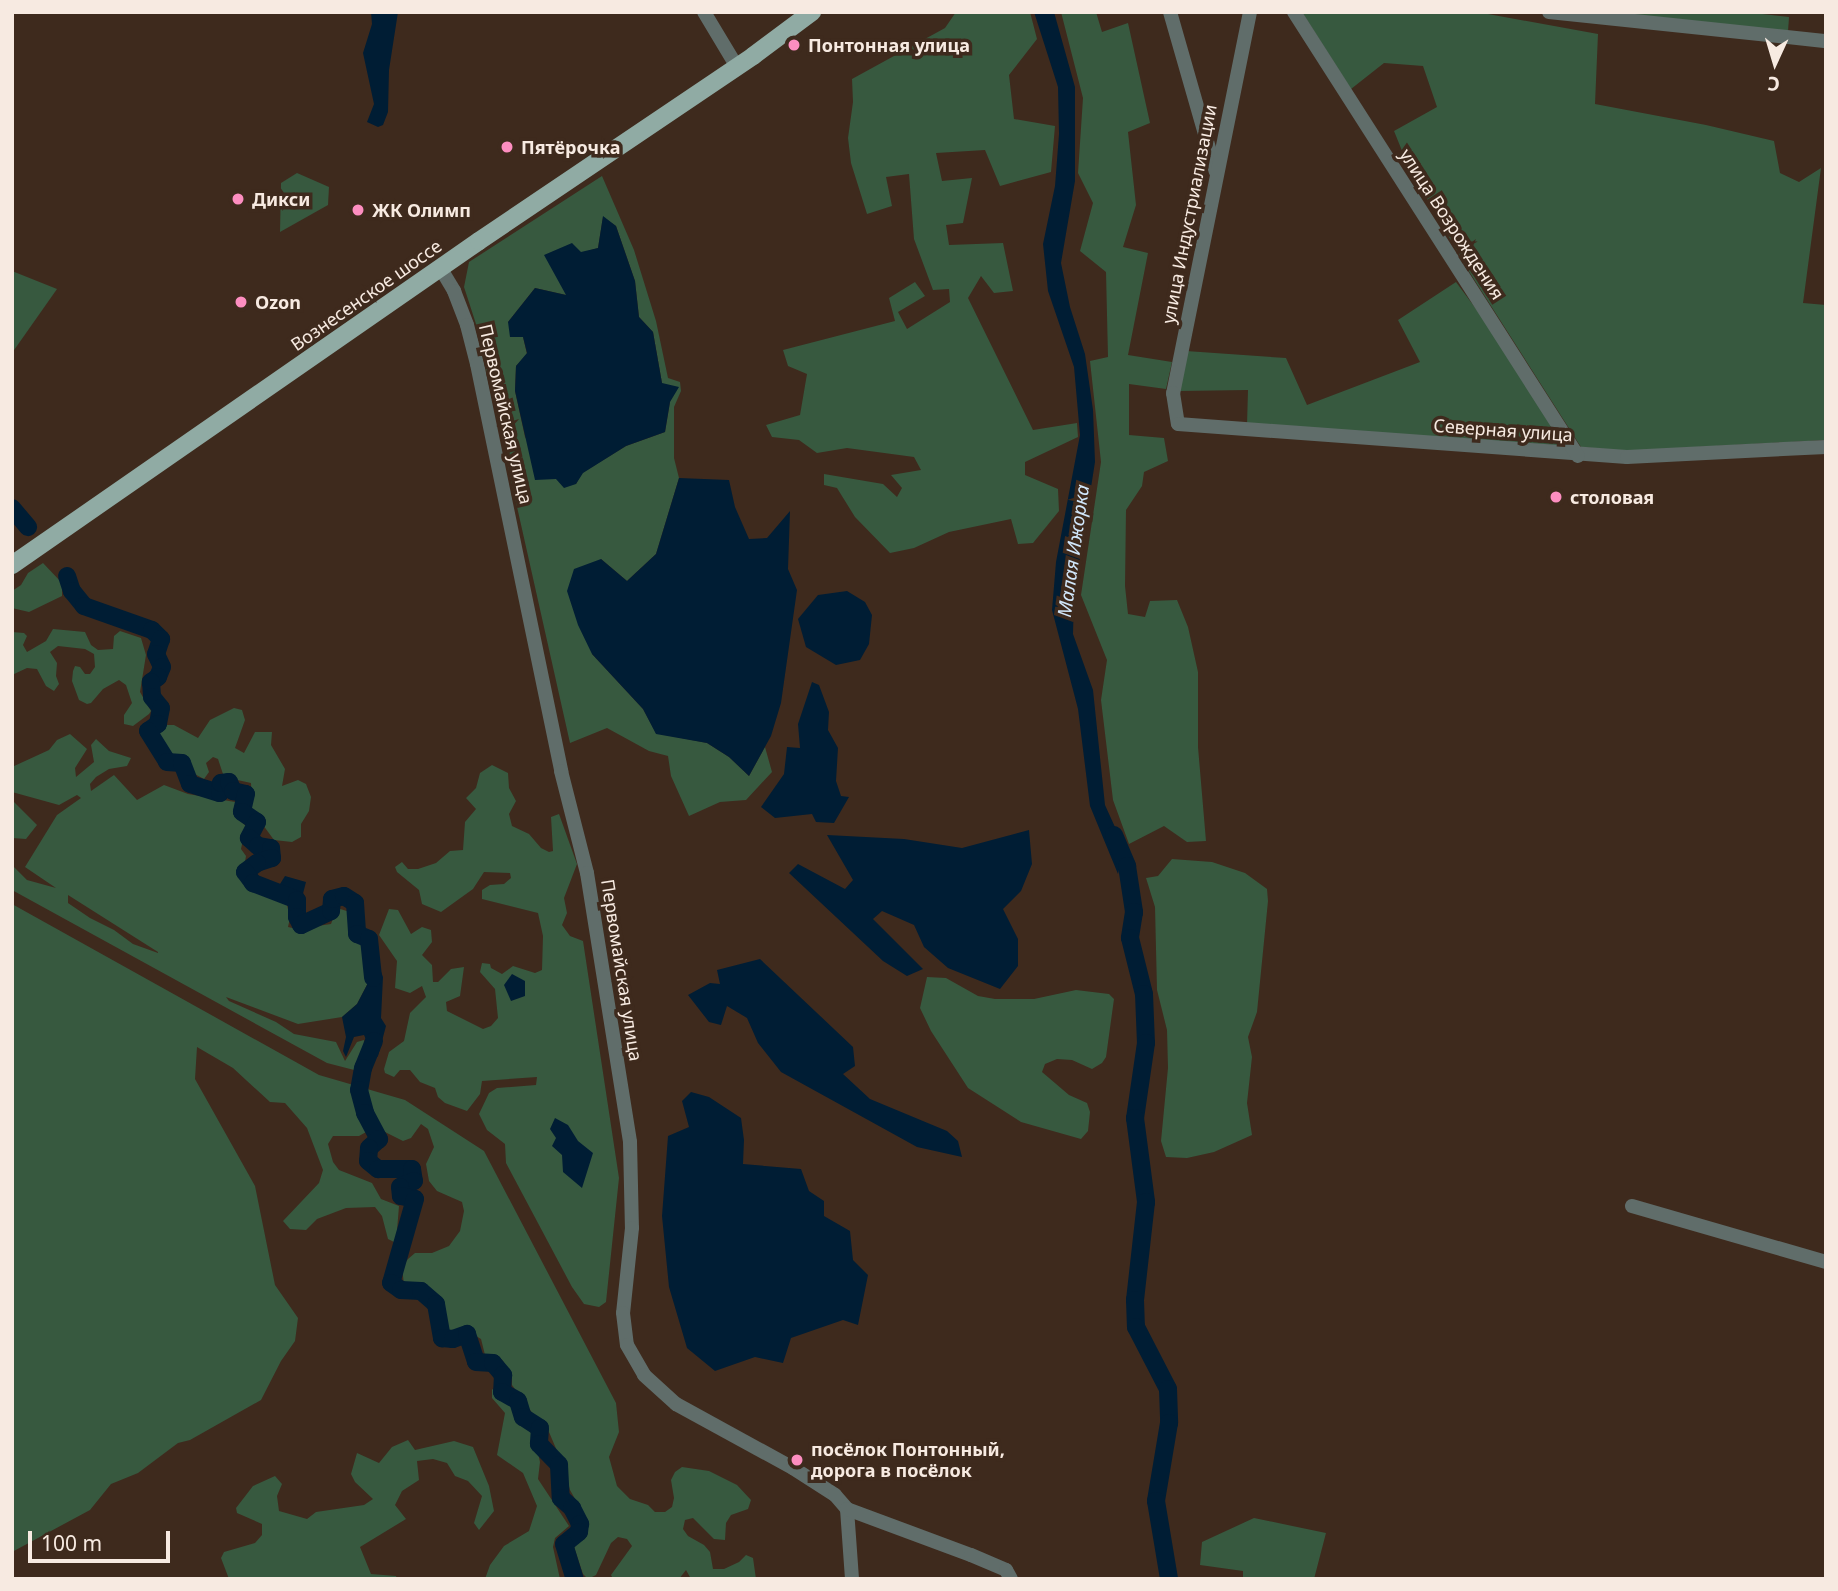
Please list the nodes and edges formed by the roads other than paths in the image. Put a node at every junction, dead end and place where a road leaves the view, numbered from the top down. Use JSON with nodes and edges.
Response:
{"nodes":[{"id":1,"x":704,"y":12,"type":"edge"},
{"id":2,"x":812,"y":12,"type":"edge"},
{"id":3,"x":1170,"y":12,"type":"edge"},
{"id":4,"x":1250,"y":12,"type":"edge"},
{"id":5,"x":1294,"y":12,"type":"edge"},
{"id":6,"x":1549,"y":12,"type":"edge"},
{"id":7,"x":1826,"y":41,"type":"edge"},
{"id":8,"x":737,"y":67,"type":"junction"},
{"id":9,"x":1217,"y":173,"type":"junction"},
{"id":10,"x":441,"y":269,"type":"junction"},
{"id":11,"x":1178,"y":424,"type":"joint"},
{"id":12,"x":1826,"y":447,"type":"edge"},
{"id":13,"x":1578,"y":456,"type":"junction"},
{"id":14,"x":12,"y":565,"type":"edge"},
{"id":15,"x":1632,"y":1206,"type":"dead end"},
{"id":16,"x":1826,"y":1262,"type":"edge"},
{"id":17,"x":847,"y":1509,"type":"junction"},
{"id":18,"x":852,"y":1579,"type":"edge"},
{"id":19,"x":1011,"y":1579,"type":"edge"}],
"edges":[{"from":1,"to":8,"type":"street"},
{"from":2,"to":8,"type":"main road","name":"Вознесенское шоссе"},
{"from":3,"to":9,"type":"street"},
{"from":4,"to":9,"type":"street","name":"улица Индустриализации"},
{"from":5,"to":13,"type":"street","name":"улица Возрождения"},
{"from":6,"to":7,"type":"street"},
{"from":8,"to":10,"type":"main road","name":"Вознесенское шоссе"},
{"from":9,"to":11,"type":"street","name":"улица Индустриализации"},
{"from":10,"to":14,"type":"main road","name":"Вознесенское шоссе"},
{"from":10,"to":17,"type":"street","name":"Первомайская улица"},
{"from":11,"to":13,"type":"street","name":"Северная улица"},
{"from":12,"to":13,"type":"street","name":"Северная улица"},
{"from":15,"to":16,"type":"street"},
{"from":17,"to":18,"type":"street"},
{"from":17,"to":19,"type":"street"}]}
